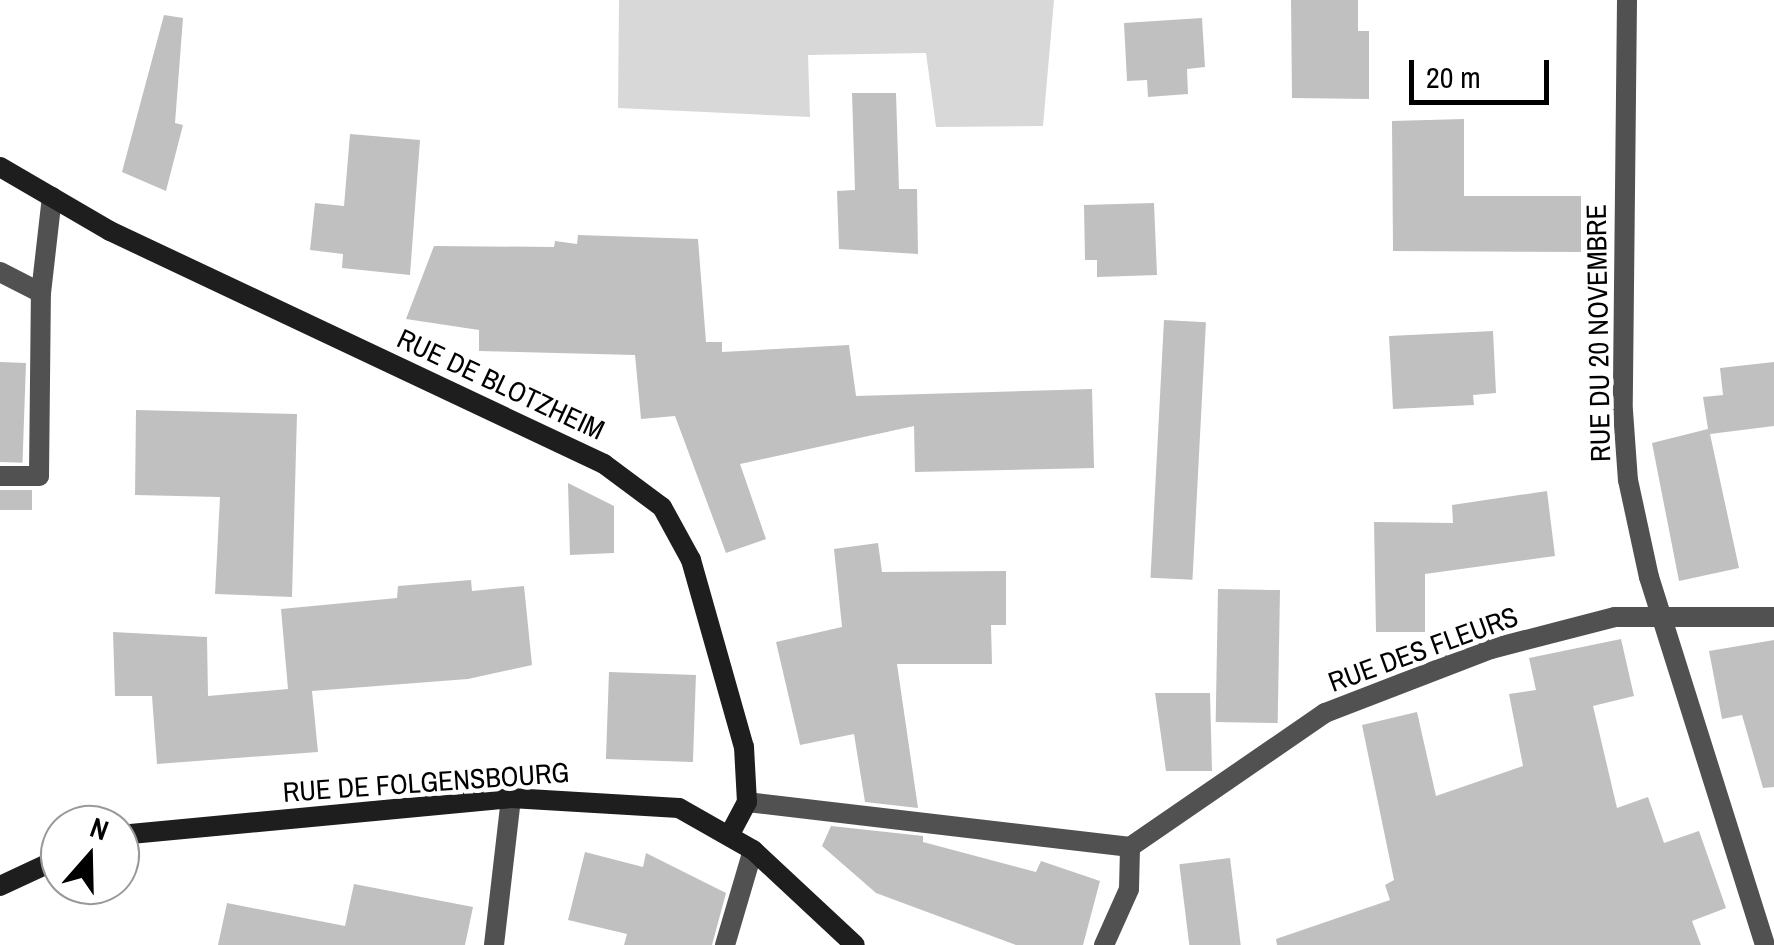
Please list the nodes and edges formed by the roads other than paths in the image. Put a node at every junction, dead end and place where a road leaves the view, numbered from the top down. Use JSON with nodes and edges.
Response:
{"nodes":[{"id":1,"x":1627,"y":0,"type":"edge"},
{"id":2,"x":0,"y":167,"type":"edge"},
{"id":3,"x":52,"y":197,"type":"junction"},
{"id":4,"x":0,"y":272,"type":"edge"},
{"id":5,"x":41,"y":293,"type":"junction"},
{"id":6,"x":0,"y":476,"type":"edge"},
{"id":7,"x":1774,"y":617,"type":"edge"},
{"id":8,"x":1661,"y":618,"type":"junction"},
{"id":9,"x":512,"y":798,"type":"junction"},
{"id":10,"x":748,"y":802,"type":"junction"},
{"id":11,"x":140,"y":834,"type":"edge"},
{"id":12,"x":730,"y":834,"type":"junction"},
{"id":13,"x":1130,"y":846,"type":"junction"},
{"id":14,"x":753,"y":850,"type":"junction"},
{"id":15,"x":40,"y":867,"type":"edge"},
{"id":16,"x":0,"y":886,"type":"edge"},
{"id":17,"x":494,"y":945,"type":"edge"},
{"id":18,"x":725,"y":945,"type":"edge"},
{"id":19,"x":856,"y":945,"type":"edge"},
{"id":20,"x":1104,"y":945,"type":"edge"},
{"id":21,"x":1765,"y":945,"type":"edge"}],
"edges":[{"from":1,"to":8,"type":"street","name":"RUE DU 20 NOVEMBRE"},
{"from":2,"to":3,"type":"main road","name":"RUE DE BLOTZHEIM"},
{"from":3,"to":5,"type":"street"},
{"from":3,"to":10,"type":"main road","name":"RUE DE BLOTZHEIM"},
{"from":4,"to":5,"type":"street"},
{"from":5,"to":6,"type":"street"},
{"from":7,"to":8,"type":"street","name":"RUE DES FLEURS"},
{"from":8,"to":13,"type":"street","name":"RUE DES FLEURS"},
{"from":8,"to":21,"type":"street","name":"RUE DU 20 NOVEMBRE"},
{"from":9,"to":11,"type":"main road","name":"RUE DE FOLGENSBOURG"},
{"from":9,"to":12,"type":"main road","name":"RUE DE FOLGENSBOURG"},
{"from":9,"to":17,"type":"street"},
{"from":10,"to":12,"type":"main road"},
{"from":10,"to":13,"type":"street"},
{"from":12,"to":14,"type":"main road","name":"RUE DE FOLGENSBOURG"},
{"from":13,"to":20,"type":"street"},
{"from":14,"to":18,"type":"street"},
{"from":14,"to":19,"type":"main road","name":"RUE DE FOLGENSBOURG"},
{"from":15,"to":16,"type":"main road"}]}
